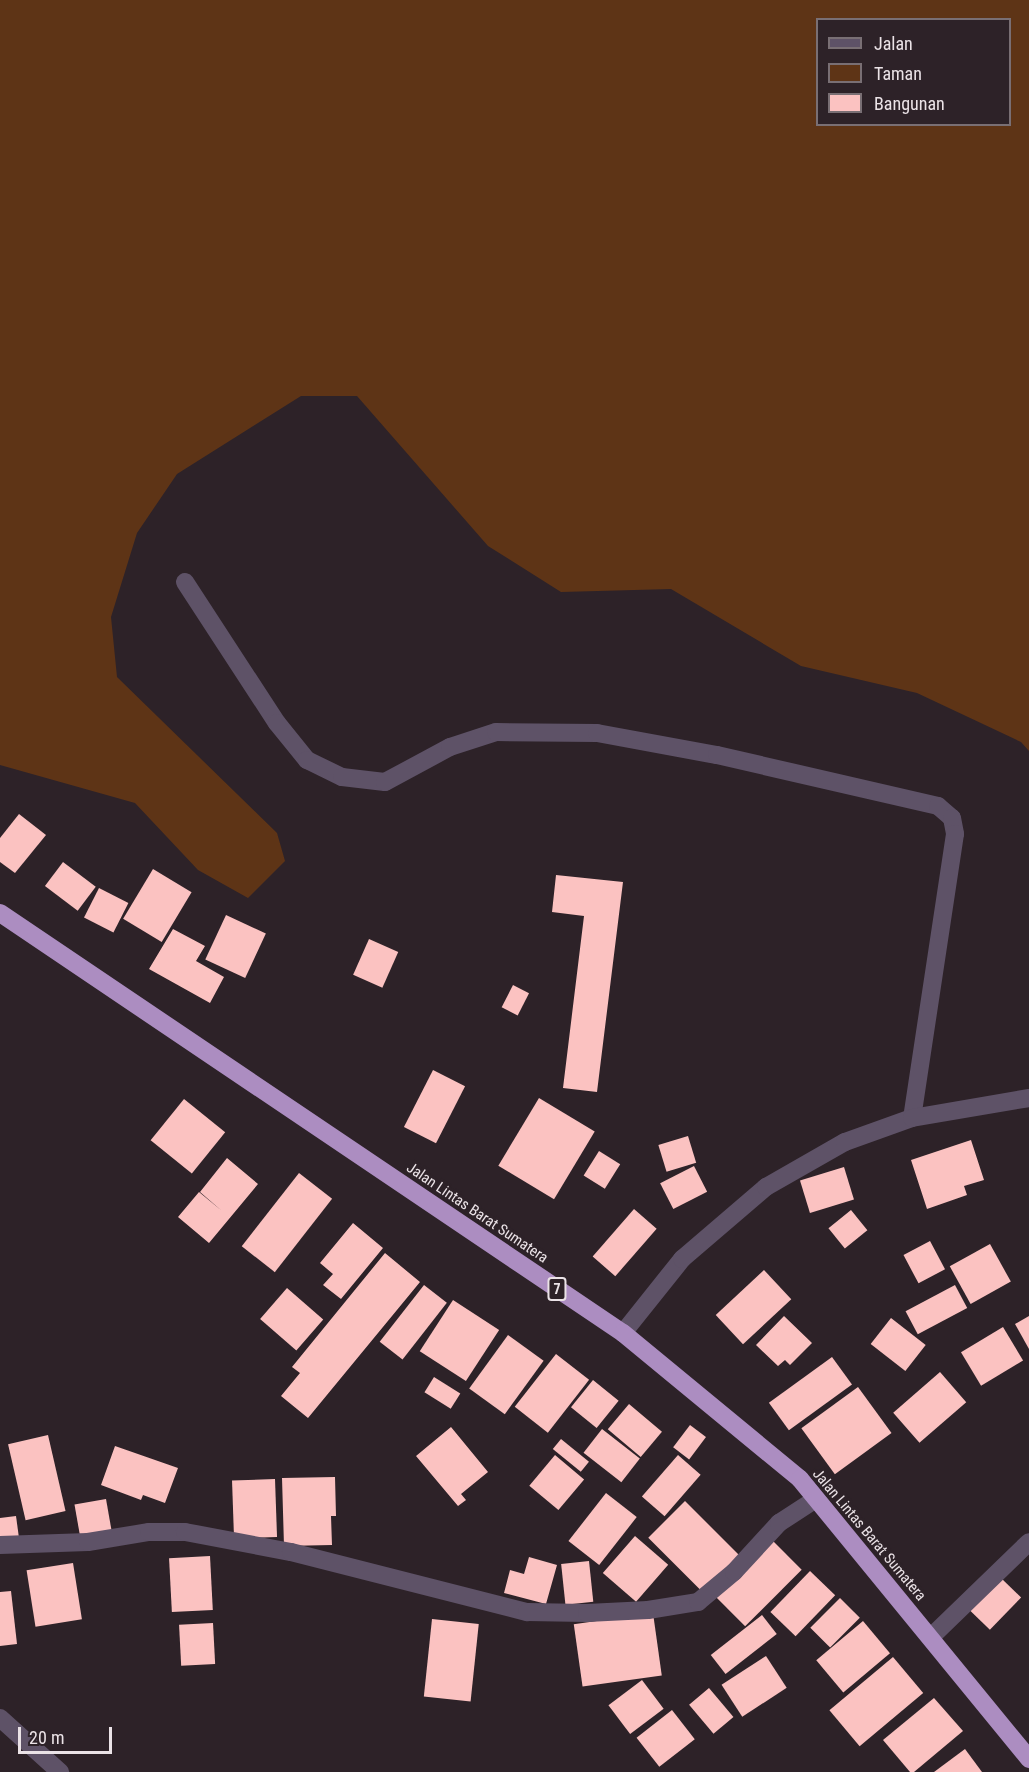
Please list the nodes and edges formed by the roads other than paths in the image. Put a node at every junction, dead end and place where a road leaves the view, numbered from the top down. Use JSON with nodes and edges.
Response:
{"nodes":[{"id":1,"x":185,"y":582,"type":"dead end"},
{"id":2,"x":0,"y":914,"type":"edge"},
{"id":3,"x":1029,"y":1098,"type":"edge"},
{"id":4,"x":912,"y":1118,"type":"junction"},
{"id":5,"x":623,"y":1333,"type":"junction"},
{"id":6,"x":816,"y":1499,"type":"junction"},
{"id":7,"x":1029,"y":1542,"type":"edge"},
{"id":8,"x":0,"y":1545,"type":"edge"},
{"id":9,"x":931,"y":1637,"type":"junction"},
{"id":10,"x":0,"y":1718,"type":"edge"},
{"id":11,"x":1029,"y":1759,"type":"edge"},
{"id":12,"x":60,"y":1772,"type":"edge"}],
"edges":[{"from":1,"to":4,"type":"street"},
{"from":2,"to":5,"type":"highway","name":"Jalan Lintas Barat Sumatera","number":"7"},
{"from":3,"to":4,"type":"street"},
{"from":4,"to":5,"type":"street"},
{"from":5,"to":6,"type":"highway","name":"Jalan Lintas Barat Sumatera","number":"7"},
{"from":6,"to":8,"type":"street"},
{"from":6,"to":9,"type":"highway","name":"Jalan Lintas Barat Sumatera","number":"7"},
{"from":7,"to":9,"type":"street"},
{"from":9,"to":11,"type":"highway","name":"Jalan Lintas Barat Sumatera","number":"7"},
{"from":10,"to":12,"type":"street"}]}
